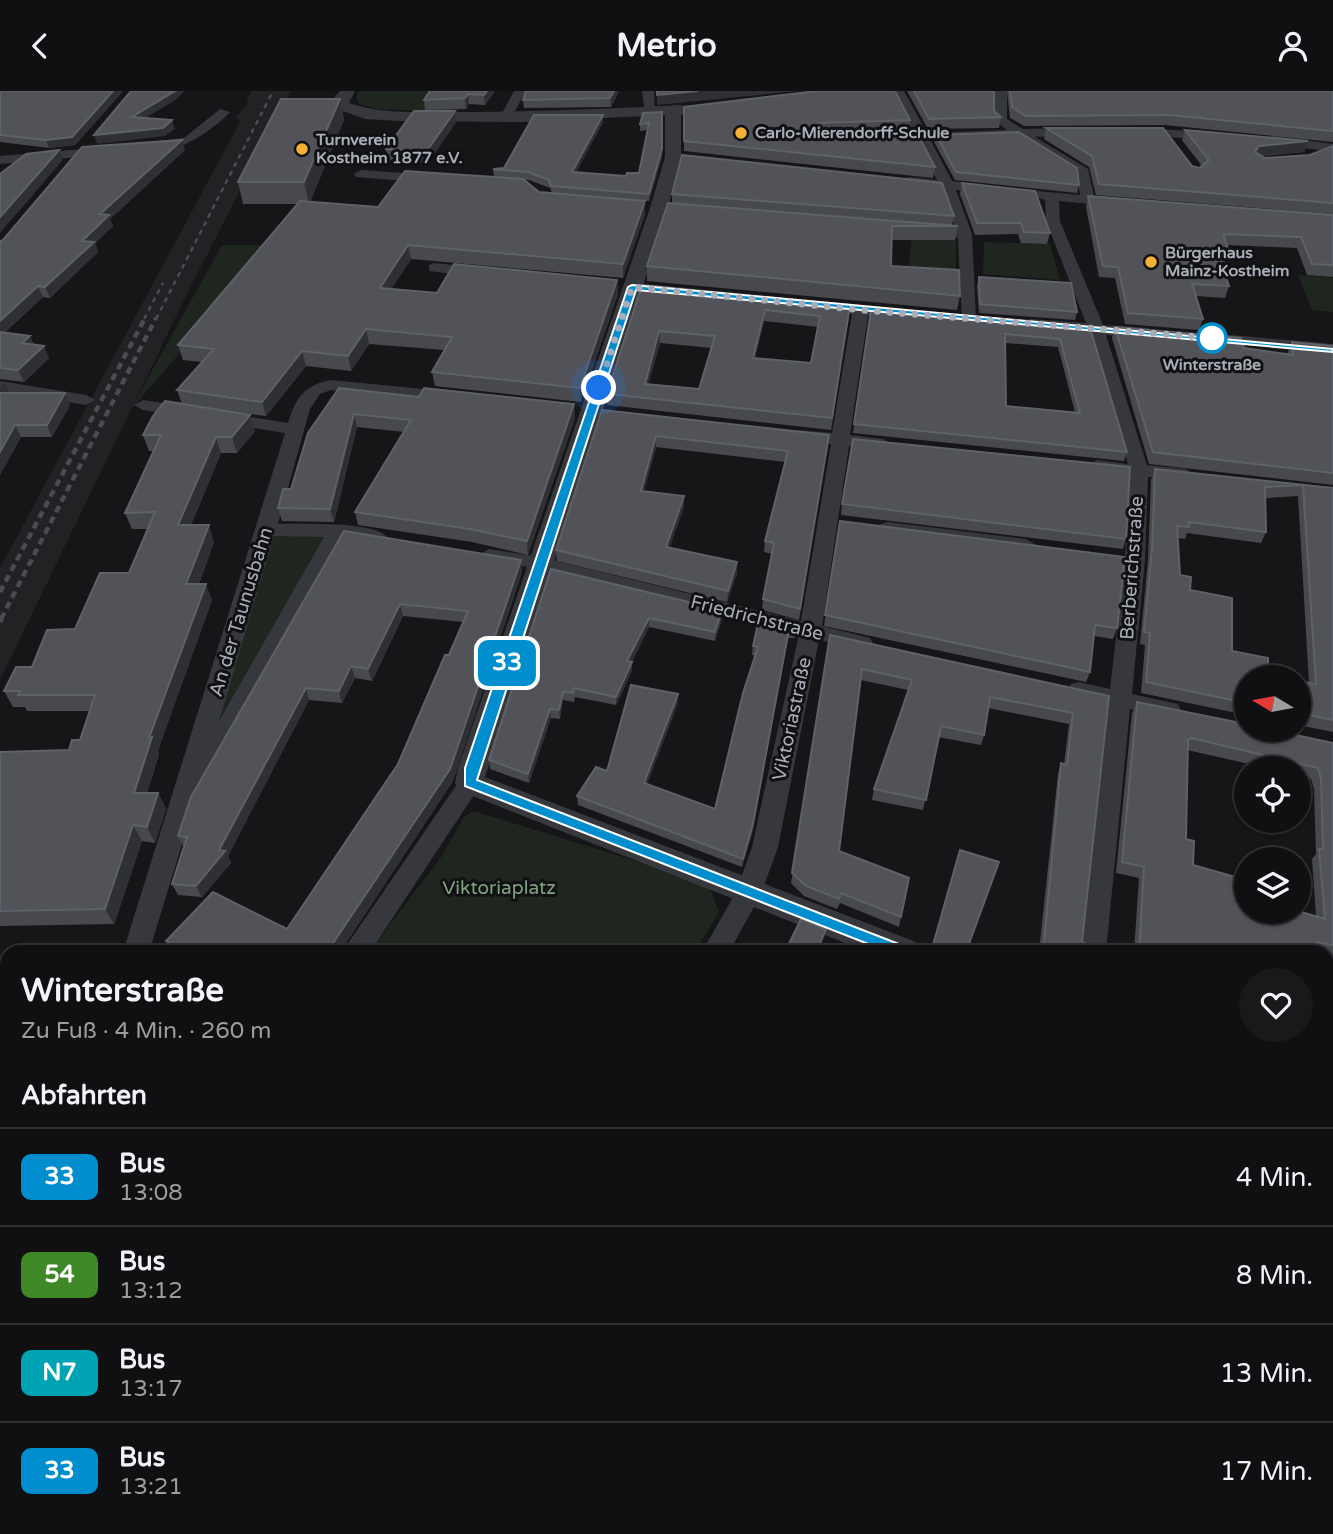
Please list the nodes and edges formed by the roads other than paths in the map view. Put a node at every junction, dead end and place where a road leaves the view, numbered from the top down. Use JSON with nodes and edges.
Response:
{"nodes":[{"id":1,"x":348,"y":91,"type":"edge"},
{"id":2,"x":520,"y":91,"type":"edge"},
{"id":3,"x":648,"y":91,"type":"edge"},
{"id":4,"x":898,"y":91,"type":"edge"},
{"id":5,"x":1001,"y":91,"type":"edge"},
{"id":6,"x":702,"y":108,"type":"edge"},
{"id":7,"x":673,"y":111,"type":"junction"},
{"id":8,"x":224,"y":112,"type":"dead end"},
{"id":9,"x":651,"y":113,"type":"junction"},
{"id":10,"x":506,"y":117,"type":"junction"},
{"id":11,"x":1123,"y":131,"type":"edge"},
{"id":12,"x":1165,"y":132,"type":"junction"},
{"id":13,"x":98,"y":133,"type":"edge"},
{"id":14,"x":1017,"y":133,"type":"junction"},
{"id":15,"x":1088,"y":134,"type":"edge"},
{"id":16,"x":1227,"y":137,"type":"edge"},
{"id":17,"x":920,"y":138,"type":"junction"},
{"id":18,"x":869,"y":139,"type":"edge"},
{"id":19,"x":1264,"y":139,"type":"edge"},
{"id":20,"x":141,"y":147,"type":"edge"},
{"id":21,"x":1333,"y":148,"type":"edge"},
{"id":22,"x":117,"y":150,"type":"edge"},
{"id":23,"x":1180,"y":152,"type":"edge"},
{"id":24,"x":81,"y":154,"type":"junction"},
{"id":25,"x":1305,"y":159,"type":"edge"},
{"id":26,"x":0,"y":160,"type":"edge"},
{"id":27,"x":63,"y":174,"type":"edge"},
{"id":28,"x":361,"y":174,"type":"dead end"},
{"id":29,"x":892,"y":180,"type":"edge"},
{"id":30,"x":451,"y":181,"type":"edge"},
{"id":31,"x":947,"y":185,"type":"junction"},
{"id":32,"x":1052,"y":196,"type":"junction"},
{"id":33,"x":1088,"y":201,"type":"junction"},
{"id":34,"x":1129,"y":204,"type":"edge"},
{"id":35,"x":914,"y":230,"type":"edge"},
{"id":36,"x":965,"y":234,"type":"junction"},
{"id":37,"x":434,"y":268,"type":"dead end"},
{"id":38,"x":501,"y":275,"type":"edge"},
{"id":39,"x":807,"y":305,"type":"edge"},
{"id":40,"x":861,"y":310,"type":"junction"},
{"id":41,"x":915,"y":314,"type":"edge"},
{"id":42,"x":968,"y":319,"type":"edge"},
{"id":43,"x":1019,"y":323,"type":"edge"},
{"id":44,"x":1096,"y":328,"type":"junction"},
{"id":45,"x":1163,"y":334,"type":"edge"},
{"id":46,"x":1188,"y":336,"type":"edge"},
{"id":47,"x":1333,"y":349,"type":"edge"},
{"id":48,"x":0,"y":386,"type":"edge"},
{"id":49,"x":467,"y":398,"type":"edge"},
{"id":50,"x":86,"y":400,"type":"dead end"},
{"id":51,"x":143,"y":405,"type":"dead end"},
{"id":52,"x":294,"y":429,"type":"junction"},
{"id":53,"x":785,"y":434,"type":"edge"},
{"id":54,"x":840,"y":440,"type":"junction"},
{"id":55,"x":908,"y":447,"type":"edge"},
{"id":56,"x":1084,"y":465,"type":"edge"},
{"id":57,"x":1139,"y":470,"type":"junction"},
{"id":58,"x":1208,"y":478,"type":"edge"},
{"id":59,"x":869,"y":526,"type":"edge"},
{"id":60,"x":267,"y":530,"type":"junction"},
{"id":61,"x":337,"y":531,"type":"junction"},
{"id":62,"x":391,"y":540,"type":"edge"},
{"id":63,"x":1042,"y":547,"type":"edge"},
{"id":64,"x":472,"y":552,"type":"edge"},
{"id":65,"x":540,"y":563,"type":"junction"},
{"id":66,"x":810,"y":632,"type":"junction"},
{"id":67,"x":878,"y":647,"type":"edge"},
{"id":68,"x":1054,"y":685,"type":"edge"},
{"id":69,"x":1121,"y":699,"type":"junction"},
{"id":70,"x":1196,"y":715,"type":"edge"},
{"id":71,"x":470,"y":783,"type":"junction"},
{"id":72,"x":178,"y":815,"type":"junction"},
{"id":73,"x":748,"y":894,"type":"junction"},
{"id":74,"x":138,"y":945,"type":"edge"},
{"id":75,"x":360,"y":945,"type":"edge"},
{"id":76,"x":719,"y":945,"type":"edge"},
{"id":77,"x":885,"y":945,"type":"edge"},
{"id":78,"x":1094,"y":945,"type":"edge"}],
"edges":[{"from":1,"to":10,"type":"street"},
{"from":2,"to":10,"type":"street"},
{"from":3,"to":9,"type":"street"},
{"from":4,"to":17,"type":"street"},
{"from":5,"to":14,"type":"street"},
{"from":6,"to":7,"type":"street"},
{"from":7,"to":9,"type":"street"},
{"from":7,"to":65,"type":"street"},
{"from":8,"to":20,"type":"street"},
{"from":9,"to":10,"type":"street"},
{"from":11,"to":12,"type":"street"},
{"from":12,"to":16,"type":"street"},
{"from":12,"to":23,"type":"street"},
{"from":13,"to":24,"type":"street"},
{"from":14,"to":15,"type":"street"},
{"from":14,"to":17,"type":"street"},
{"from":14,"to":33,"type":"street"},
{"from":17,"to":18,"type":"street"},
{"from":17,"to":31,"type":"street"},
{"from":19,"to":21,"type":"street"},
{"from":21,"to":25,"type":"street"},
{"from":22,"to":24,"type":"street"},
{"from":24,"to":26,"type":"street"},
{"from":24,"to":27,"type":"street"},
{"from":28,"to":30,"type":"street"},
{"from":29,"to":31,"type":"street"},
{"from":31,"to":32,"type":"street"},
{"from":31,"to":36,"type":"street"},
{"from":32,"to":33,"type":"street"},
{"from":32,"to":44,"type":"street","name":"Berberichstraße"},
{"from":33,"to":34,"type":"street"},
{"from":35,"to":36,"type":"street"},
{"from":36,"to":42,"type":"street"},
{"from":37,"to":38,"type":"street"},
{"from":39,"to":40,"type":"street"},
{"from":40,"to":41,"type":"street"},
{"from":40,"to":54,"type":"street","name":"Viktoriastraße"},
{"from":43,"to":44,"type":"street"},
{"from":44,"to":45,"type":"street"},
{"from":44,"to":57,"type":"street","name":"Berberichstraße"},
{"from":46,"to":47,"type":"street"},
{"from":48,"to":50,"type":"street"},
{"from":49,"to":52,"type":"street","name":"An der Taunusbahn"},
{"from":51,"to":52,"type":"street"},
{"from":52,"to":60,"type":"street","name":"An der Taunusbahn"},
{"from":53,"to":54,"type":"street"},
{"from":54,"to":55,"type":"street"},
{"from":54,"to":66,"type":"street","name":"Viktoriastraße"},
{"from":56,"to":57,"type":"street"},
{"from":57,"to":58,"type":"street"},
{"from":57,"to":69,"type":"street","name":"Berberichstraße"},
{"from":59,"to":63,"type":"street"},
{"from":60,"to":61,"type":"street"},
{"from":60,"to":72,"type":"street","name":"An der Taunusbahn"},
{"from":61,"to":62,"type":"street"},
{"from":61,"to":72,"type":"street","name":"An der Taunusbahn"},
{"from":64,"to":65,"type":"street","name":"Friedrichstraße"},
{"from":65,"to":66,"type":"street","name":"Friedrichstraße"},
{"from":65,"to":71,"type":"street"},
{"from":66,"to":67,"type":"street","name":"Friedrichstraße"},
{"from":66,"to":73,"type":"street","name":"Viktoriastraße"},
{"from":68,"to":69,"type":"street"},
{"from":69,"to":70,"type":"street"},
{"from":69,"to":78,"type":"street","name":"Berberichstraße"},
{"from":71,"to":73,"type":"street"},
{"from":71,"to":75,"type":"street"},
{"from":72,"to":74,"type":"street","name":"An der Taunusbahn"},
{"from":73,"to":76,"type":"street","name":"Viktoriastraße"},
{"from":73,"to":77,"type":"street"}]}
